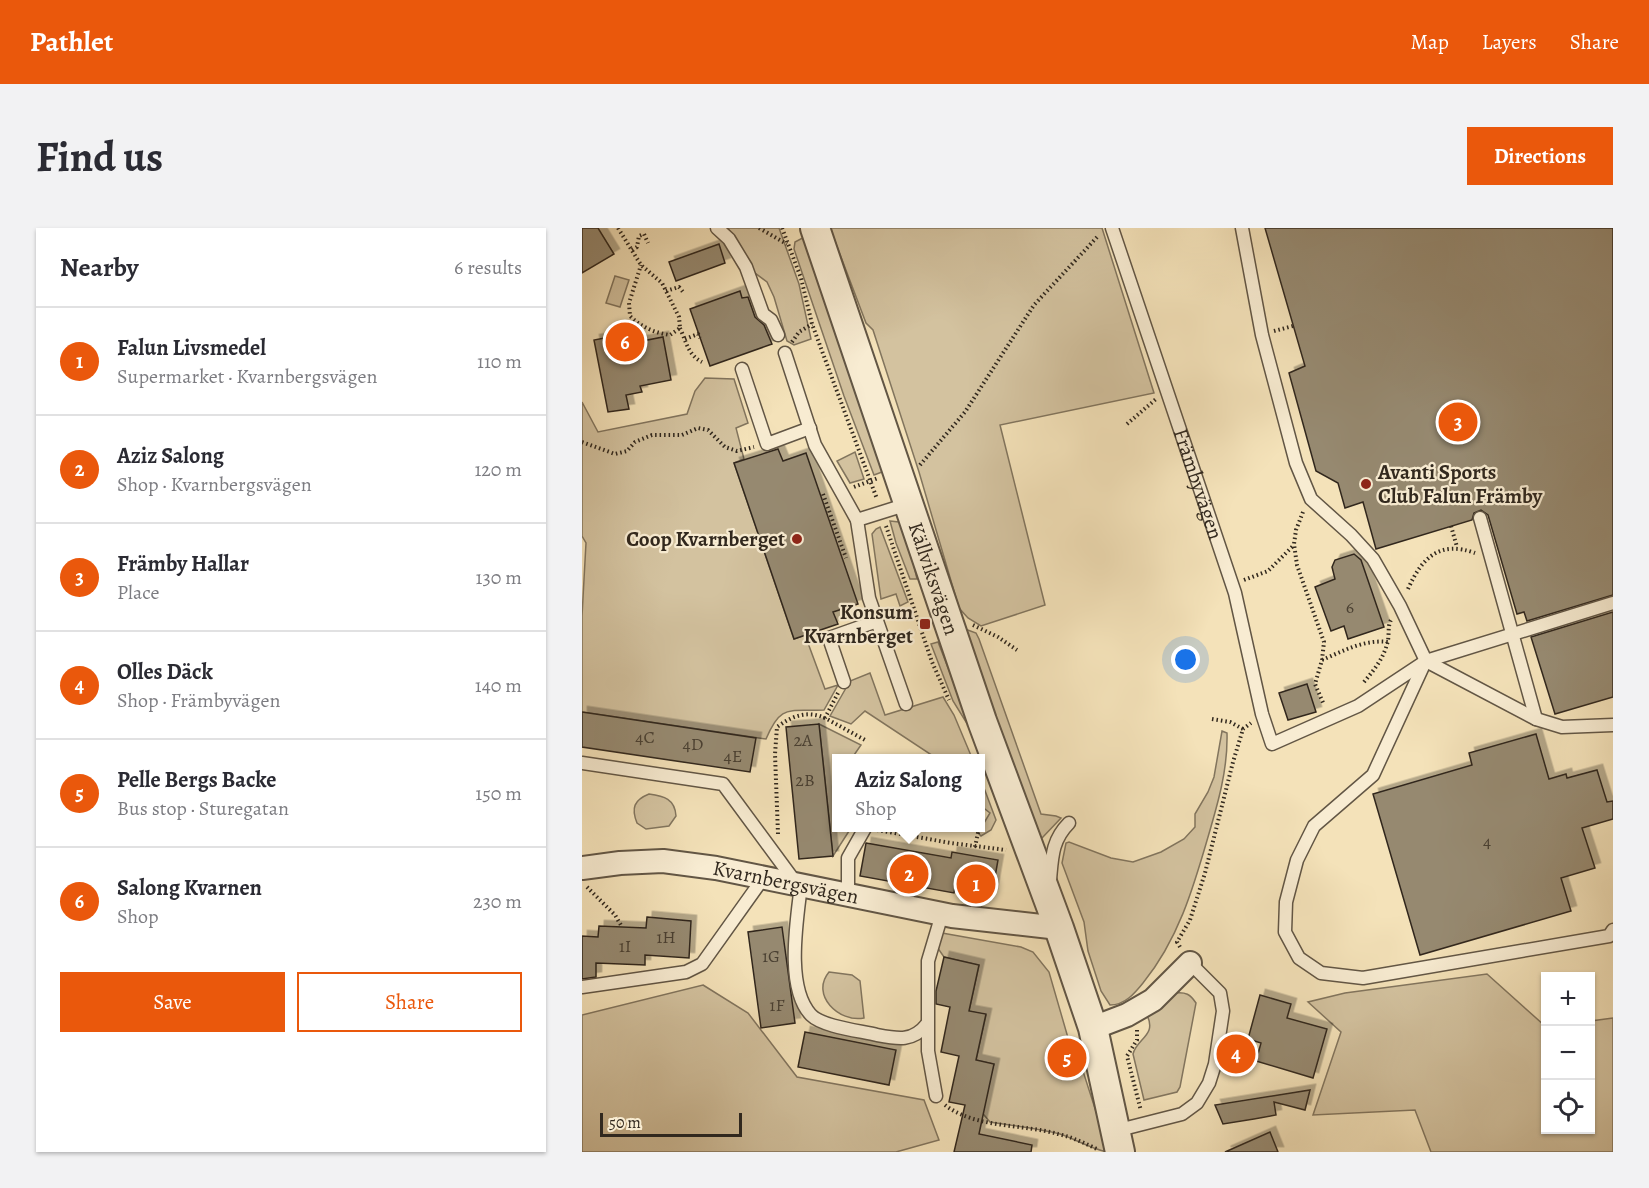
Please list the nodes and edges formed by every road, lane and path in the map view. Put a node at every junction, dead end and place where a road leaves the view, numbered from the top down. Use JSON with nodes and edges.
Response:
{"nodes":[{"id":1,"x":618,"y":228,"type":"edge"},
{"id":2,"x":717,"y":228,"type":"edge"},
{"id":3,"x":759,"y":228,"type":"edge"},
{"id":4,"x":782,"y":228,"type":"edge"},
{"id":5,"x":815,"y":228,"type":"edge"},
{"id":6,"x":1105,"y":228,"type":"edge"},
{"id":7,"x":1112,"y":228,"type":"edge"},
{"id":8,"x":1242,"y":228,"type":"edge"},
{"id":9,"x":648,"y":243,"type":"dead end"},
{"id":10,"x":788,"y":244,"type":"junction"},
{"id":11,"x":632,"y":250,"type":"junction"},
{"id":12,"x":641,"y":265,"type":"junction"},
{"id":13,"x":666,"y":291,"type":"junction"},
{"id":14,"x":683,"y":292,"type":"dead end"},
{"id":15,"x":812,"y":324,"type":"junction"},
{"id":16,"x":680,"y":328,"type":"junction"},
{"id":17,"x":777,"y":335,"type":"dead end"},
{"id":18,"x":700,"y":338,"type":"dead end"},
{"id":19,"x":685,"y":339,"type":"junction"},
{"id":20,"x":785,"y":353,"type":"joint"},
{"id":21,"x":702,"y":362,"type":"dead end"},
{"id":22,"x":742,"y":369,"type":"dead end"},
{"id":23,"x":1166,"y":391,"type":"junction"},
{"id":24,"x":1127,"y":424,"type":"dead end"},
{"id":25,"x":810,"y":428,"type":"junction"},
{"id":26,"x":582,"y":442,"type":"edge"},
{"id":27,"x":767,"y":444,"type":"junction"},
{"id":28,"x":913,"y":464,"type":"dead end"},
{"id":29,"x":828,"y":469,"type":"junction"},
{"id":30,"x":1311,"y":499,"type":"junction"},
{"id":31,"x":895,"y":508,"type":"junction"},
{"id":32,"x":1480,"y":518,"type":"dead end"},
{"id":33,"x":857,"y":520,"type":"junction"},
{"id":34,"x":842,"y":524,"type":"dead end"},
{"id":35,"x":833,"y":526,"type":"junction"},
{"id":36,"x":1451,"y":526,"type":"dead end"},
{"id":37,"x":1294,"y":545,"type":"junction"},
{"id":38,"x":1456,"y":547,"type":"dead end"},
{"id":39,"x":865,"y":573,"type":"junction"},
{"id":40,"x":1232,"y":584,"type":"junction"},
{"id":41,"x":1613,"y":603,"type":"edge"},
{"id":42,"x":878,"y":621,"type":"junction"},
{"id":43,"x":1512,"y":634,"type":"junction"},
{"id":44,"x":1388,"y":642,"type":"dead end"},
{"id":45,"x":1322,"y":660,"type":"junction"},
{"id":46,"x":1426,"y":661,"type":"junction"},
{"id":47,"x":844,"y":682,"type":"joint"},
{"id":48,"x":906,"y":704,"type":"dead end"},
{"id":49,"x":953,"y":706,"type":"dead end"},
{"id":50,"x":1326,"y":710,"type":"dead end"},
{"id":51,"x":1262,"y":714,"type":"junction"},
{"id":52,"x":825,"y":718,"type":"junction"},
{"id":53,"x":1212,"y":718,"type":"dead end"},
{"id":54,"x":1536,"y":720,"type":"junction"},
{"id":55,"x":1613,"y":725,"type":"edge"},
{"id":56,"x":1244,"y":729,"type":"junction"},
{"id":57,"x":865,"y":740,"type":"dead end"},
{"id":58,"x":582,"y":763,"type":"edge"},
{"id":59,"x":1069,"y":823,"type":"dead end"},
{"id":60,"x":863,"y":832,"type":"edge"},
{"id":61,"x":900,"y":832,"type":"edge"},
{"id":62,"x":978,"y":832,"type":"edge"},
{"id":63,"x":975,"y":847,"type":"junction"},
{"id":64,"x":1013,"y":850,"type":"dead end"},
{"id":65,"x":779,"y":859,"type":"junction"},
{"id":66,"x":583,"y":876,"type":"edge"},
{"id":67,"x":764,"y":877,"type":"junction"},
{"id":68,"x":799,"y":884,"type":"junction"},
{"id":69,"x":848,"y":895,"type":"junction"},
{"id":70,"x":1048,"y":899,"type":"junction"},
{"id":71,"x":942,"y":914,"type":"junction"},
{"id":72,"x":622,"y":927,"type":"dead end"},
{"id":73,"x":1059,"y":928,"type":"junction"},
{"id":74,"x":1613,"y":930,"type":"edge"},
{"id":75,"x":1178,"y":942,"type":"junction"},
{"id":76,"x":1181,"y":956,"type":"junction"},
{"id":77,"x":582,"y":987,"type":"edge"},
{"id":78,"x":1134,"y":1011,"type":"junction"},
{"id":79,"x":927,"y":1024,"type":"junction"},
{"id":80,"x":1093,"y":1028,"type":"junction"},
{"id":81,"x":936,"y":1096,"type":"joint"},
{"id":82,"x":1120,"y":1140,"type":"edge"}],
"edges":[{"from":1,"to":11,"type":"path"},
{"from":2,"to":17,"type":"lane"},
{"from":3,"to":10,"type":"path"},
{"from":4,"to":10,"type":"path"},
{"from":5,"to":31,"type":"street","name":"Källviksvägen"},
{"from":6,"to":28,"type":"path"},
{"from":7,"to":23,"type":"lane","name":"Främbyvägen"},
{"from":8,"to":30,"type":"lane"},
{"from":9,"to":11,"type":"path"},
{"from":10,"to":15,"type":"path"},
{"from":11,"to":12,"type":"path"},
{"from":12,"to":13,"type":"path"},
{"from":12,"to":16,"type":"path"},
{"from":13,"to":14,"type":"path"},
{"from":13,"to":16,"type":"path"},
{"from":15,"to":20,"type":"path"},
{"from":15,"to":31,"type":"path"},
{"from":16,"to":19,"type":"path"},
{"from":18,"to":19,"type":"path"},
{"from":19,"to":21,"type":"path"},
{"from":20,"to":25,"type":"lane"},
{"from":22,"to":27,"type":"lane"},
{"from":23,"to":24,"type":"path"},
{"from":23,"to":40,"type":"lane","name":"Främbyvägen"},
{"from":25,"to":27,"type":"lane"},
{"from":25,"to":29,"type":"lane"},
{"from":26,"to":27,"type":"path"},
{"from":29,"to":33,"type":"lane"},
{"from":29,"to":35,"type":"path"},
{"from":30,"to":37,"type":"path"},
{"from":30,"to":46,"type":"lane"},
{"from":31,"to":33,"type":"lane"},
{"from":31,"to":49,"type":"path"},
{"from":31,"to":70,"type":"street","name":"Källviksvägen"},
{"from":32,"to":43,"type":"lane"},
{"from":33,"to":39,"type":"lane"},
{"from":34,"to":35,"type":"path"},
{"from":35,"to":39,"type":"path"},
{"from":36,"to":38,"type":"path"},
{"from":37,"to":40,"type":"path"},
{"from":37,"to":45,"type":"path"},
{"from":39,"to":42,"type":"lane"},
{"from":40,"to":51,"type":"lane","name":"Främbyvägen"},
{"from":41,"to":43,"type":"lane"},
{"from":42,"to":47,"type":"lane"},
{"from":42,"to":48,"type":"lane"},
{"from":43,"to":46,"type":"lane"},
{"from":43,"to":54,"type":"lane"},
{"from":44,"to":45,"type":"path"},
{"from":45,"to":50,"type":"path"},
{"from":46,"to":51,"type":"lane","name":"Främbyvägen"},
{"from":46,"to":54,"type":"lane"},
{"from":46,"to":74,"type":"lane"},
{"from":47,"to":52,"type":"path"},
{"from":51,"to":56,"type":"path"},
{"from":52,"to":57,"type":"path"},
{"from":52,"to":65,"type":"path"},
{"from":53,"to":56,"type":"path"},
{"from":54,"to":55,"type":"lane"},
{"from":56,"to":75,"type":"path"},
{"from":58,"to":65,"type":"lane"},
{"from":59,"to":70,"type":"lane"},
{"from":60,"to":69,"type":"lane"},
{"from":61,"to":63,"type":"path"},
{"from":62,"to":63,"type":"path"},
{"from":63,"to":64,"type":"path"},
{"from":65,"to":68,"type":"lane"},
{"from":66,"to":67,"type":"street","name":"Kvarnbergsvägen"},
{"from":66,"to":72,"type":"path"},
{"from":67,"to":68,"type":"street","name":"Kvarnbergsvägen"},
{"from":67,"to":77,"type":"lane"},
{"from":68,"to":69,"type":"street","name":"Kvarnbergsvägen"},
{"from":68,"to":79,"type":"lane"},
{"from":69,"to":71,"type":"street","name":"Kvarnbergsvägen"},
{"from":70,"to":73,"type":"street","name":"Källviksvägen"},
{"from":71,"to":73,"type":"street","name":"Kvarnbergsvägen"},
{"from":71,"to":79,"type":"lane"},
{"from":73,"to":80,"type":"street","name":"Källviksvägen"},
{"from":75,"to":76,"type":"path"},
{"from":75,"to":76,"type":"path"},
{"from":76,"to":78,"type":"street"},
{"from":76,"to":82,"type":"lane"},
{"from":78,"to":80,"type":"street"},
{"from":78,"to":82,"type":"path"},
{"from":79,"to":81,"type":"lane"},
{"from":80,"to":82,"type":"street","name":"Källviksvägen"},
{"from":81,"to":82,"type":"path"}]}
